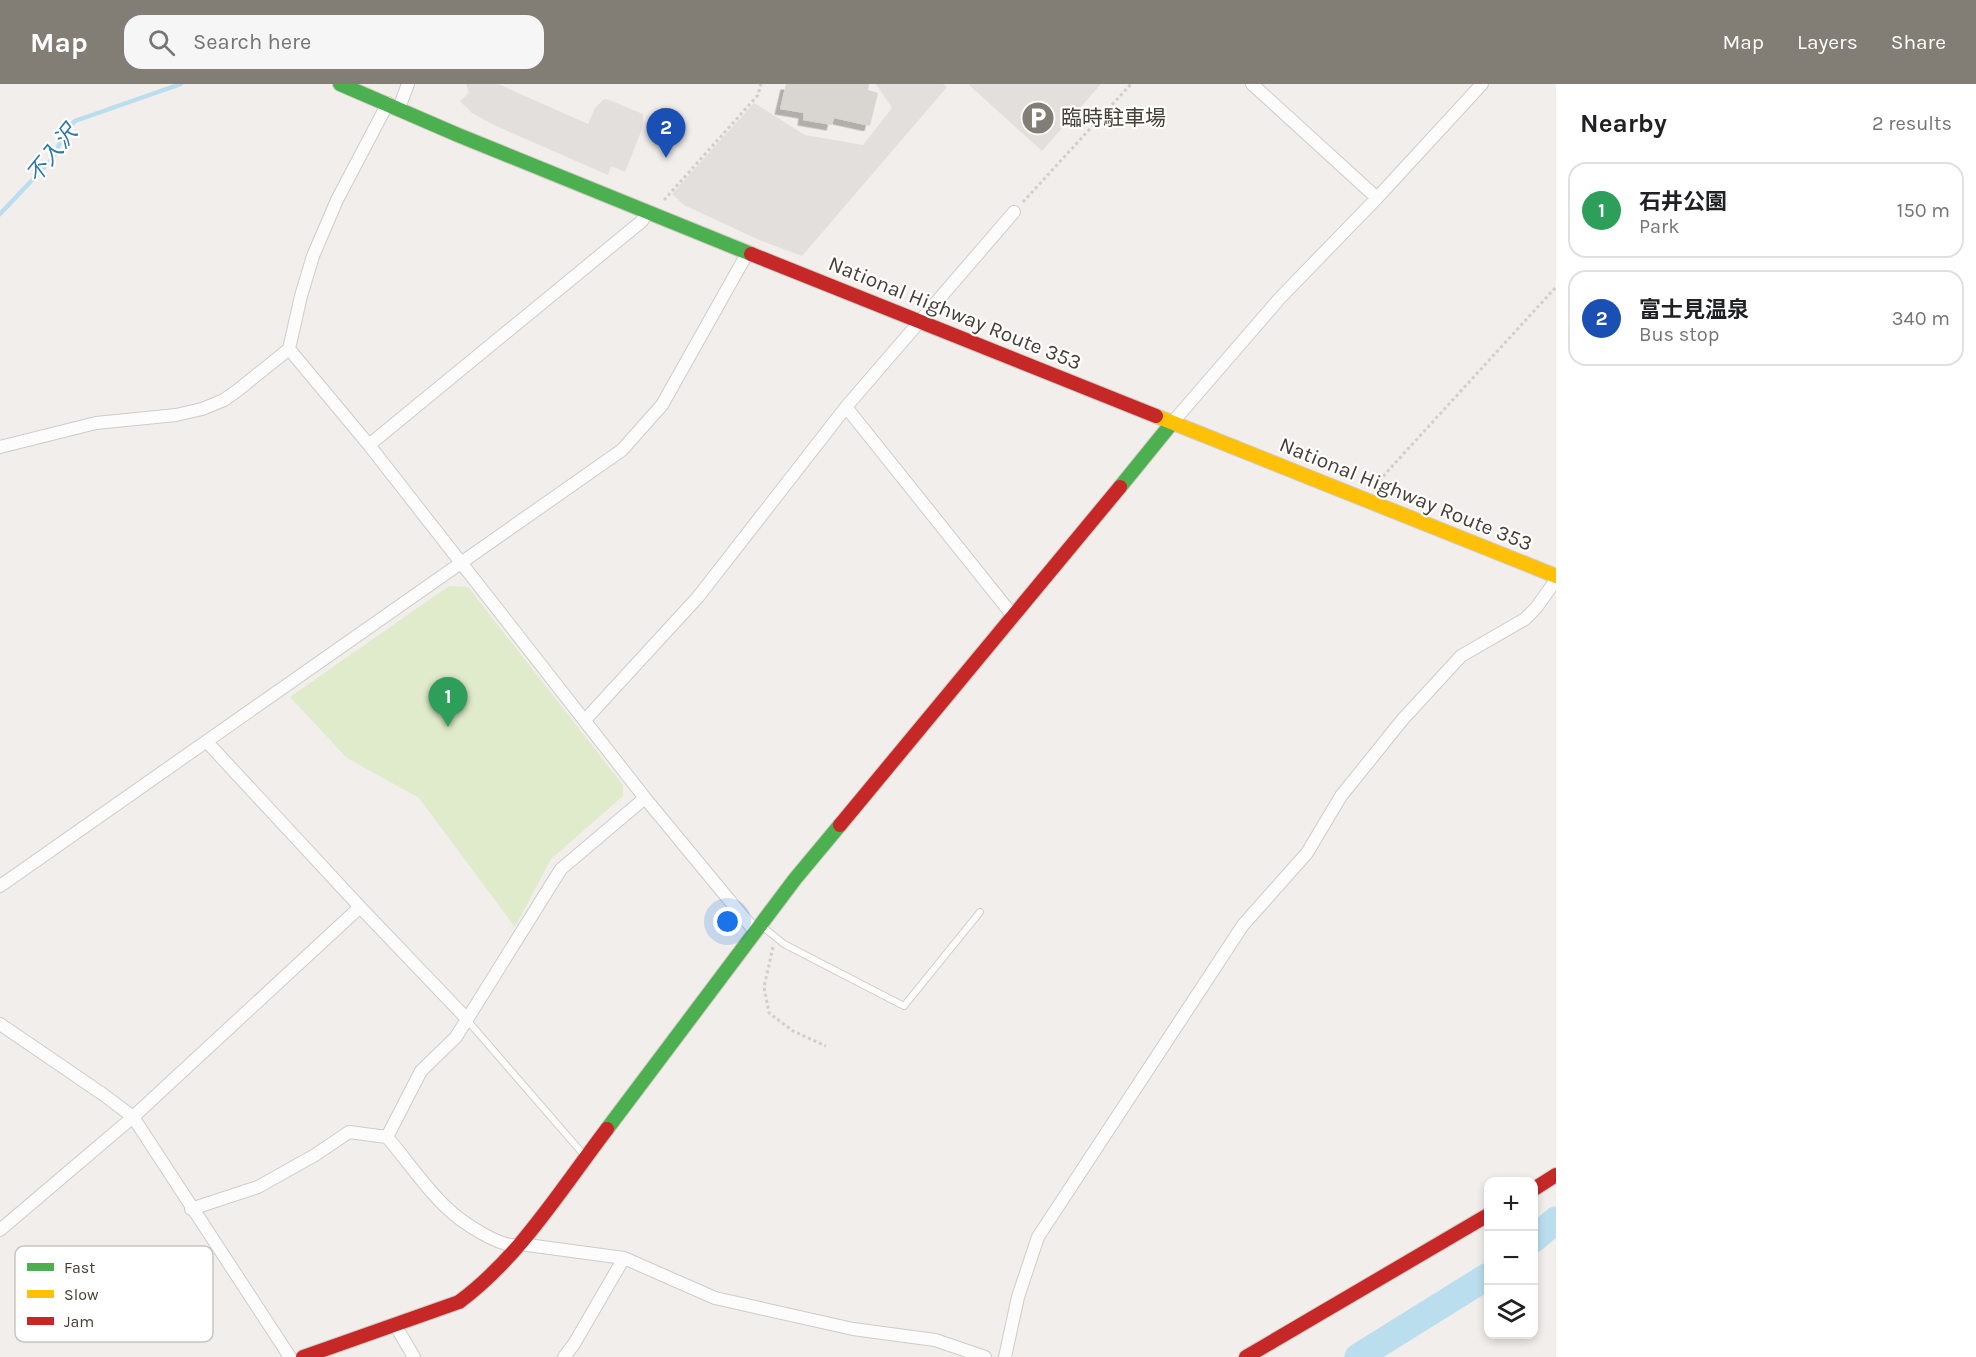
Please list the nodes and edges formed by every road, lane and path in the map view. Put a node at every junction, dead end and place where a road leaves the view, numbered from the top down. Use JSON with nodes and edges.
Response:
{"nodes":[{"id":1,"x":340,"y":84,"type":"edge"},
{"id":2,"x":408,"y":84,"type":"edge"},
{"id":3,"x":761,"y":84,"type":"edge"},
{"id":4,"x":1131,"y":84,"type":"edge"},
{"id":5,"x":1252,"y":84,"type":"edge"},
{"id":6,"x":1482,"y":84,"type":"edge"},
{"id":7,"x":394,"y":106,"type":"junction"},
{"id":8,"x":1377,"y":198,"type":"junction"},
{"id":9,"x":1014,"y":212,"type":"joint"},
{"id":10,"x":653,"y":214,"type":"junction"},
{"id":11,"x":747,"y":252,"type":"junction"},
{"id":12,"x":1556,"y":286,"type":"edge"},
{"id":13,"x":919,"y":320,"type":"junction"},
{"id":14,"x":289,"y":349,"type":"junction"},
{"id":15,"x":846,"y":406,"type":"junction"},
{"id":16,"x":1172,"y":423,"type":"junction"},
{"id":17,"x":369,"y":445,"type":"junction"},
{"id":18,"x":0,"y":447,"type":"edge"},
{"id":19,"x":1362,"y":499,"type":"junction"},
{"id":20,"x":461,"y":563,"type":"junction"},
{"id":21,"x":1556,"y":578,"type":"edge"},
{"id":22,"x":1014,"y":617,"type":"junction"},
{"id":23,"x":585,"y":720,"type":"junction"},
{"id":24,"x":207,"y":742,"type":"junction"},
{"id":25,"x":645,"y":798,"type":"junction"},
{"id":26,"x":0,"y":885,"type":"edge"},
{"id":27,"x":360,"y":907,"type":"junction"},
{"id":28,"x":980,"y":912,"type":"dead end"},
{"id":29,"x":757,"y":927,"type":"junction"},
{"id":30,"x":775,"y":937,"type":"junction"},
{"id":31,"x":467,"y":1020,"type":"junction"},
{"id":32,"x":0,"y":1024,"type":"edge"},
{"id":33,"x":826,"y":1046,"type":"dead end"},
{"id":34,"x":133,"y":1118,"type":"junction"},
{"id":35,"x":387,"y":1137,"type":"junction"},
{"id":36,"x":585,"y":1156,"type":"junction"},
{"id":37,"x":1556,"y":1175,"type":"edge"},
{"id":38,"x":1538,"y":1186,"type":"edge"},
{"id":39,"x":191,"y":1209,"type":"junction"},
{"id":40,"x":1484,"y":1217,"type":"edge"},
{"id":41,"x":0,"y":1230,"type":"edge"},
{"id":42,"x":520,"y":1244,"type":"junction"},
{"id":43,"x":624,"y":1258,"type":"junction"},
{"id":44,"x":395,"y":1325,"type":"junction"},
{"id":45,"x":290,"y":1357,"type":"edge"},
{"id":46,"x":303,"y":1357,"type":"edge"},
{"id":47,"x":414,"y":1357,"type":"edge"},
{"id":48,"x":564,"y":1357,"type":"edge"},
{"id":49,"x":985,"y":1357,"type":"edge"},
{"id":50,"x":1005,"y":1357,"type":"edge"},
{"id":51,"x":1246,"y":1357,"type":"edge"}],
"edges":[{"from":1,"to":7,"type":"main road","name":"National Highway Route 353"},
{"from":2,"to":7,"type":"street"},
{"from":3,"to":10,"type":"path"},
{"from":4,"to":9,"type":"path"},
{"from":5,"to":8,"type":"street"},
{"from":6,"to":8,"type":"street"},
{"from":7,"to":10,"type":"main road","name":"National Highway Route 353"},
{"from":7,"to":14,"type":"street"},
{"from":8,"to":16,"type":"street"},
{"from":9,"to":13,"type":"street"},
{"from":10,"to":11,"type":"main road","name":"National Highway Route 353"},
{"from":10,"to":17,"type":"street"},
{"from":11,"to":13,"type":"main road","name":"National Highway Route 353"},
{"from":11,"to":20,"type":"street"},
{"from":12,"to":19,"type":"path"},
{"from":13,"to":15,"type":"street"},
{"from":13,"to":16,"type":"main road","name":"National Highway Route 353"},
{"from":14,"to":17,"type":"street"},
{"from":14,"to":18,"type":"street"},
{"from":15,"to":22,"type":"street"},
{"from":15,"to":23,"type":"street"},
{"from":16,"to":19,"type":"main road","name":"National Highway Route 353"},
{"from":16,"to":22,"type":"main road"},
{"from":17,"to":20,"type":"street"},
{"from":19,"to":21,"type":"main road","name":"National Highway Route 353"},
{"from":20,"to":23,"type":"street"},
{"from":20,"to":24,"type":"street"},
{"from":21,"to":50,"type":"street"},
{"from":22,"to":29,"type":"main road"},
{"from":23,"to":25,"type":"street"},
{"from":24,"to":26,"type":"street"},
{"from":24,"to":27,"type":"street"},
{"from":25,"to":29,"type":"street"},
{"from":25,"to":31,"type":"street"},
{"from":27,"to":31,"type":"street"},
{"from":27,"to":34,"type":"street"},
{"from":28,"to":30,"type":"lane"},
{"from":29,"to":30,"type":"lane"},
{"from":29,"to":36,"type":"main road"},
{"from":30,"to":33,"type":"path"},
{"from":31,"to":35,"type":"street"},
{"from":31,"to":36,"type":"lane"},
{"from":32,"to":34,"type":"street"},
{"from":34,"to":39,"type":"street"},
{"from":34,"to":41,"type":"street"},
{"from":35,"to":39,"type":"street"},
{"from":35,"to":42,"type":"street"},
{"from":36,"to":42,"type":"main road"},
{"from":37,"to":38,"type":"main road"},
{"from":39,"to":45,"type":"street"},
{"from":40,"to":51,"type":"main road"},
{"from":42,"to":43,"type":"street"},
{"from":42,"to":44,"type":"main road"},
{"from":43,"to":48,"type":"street"},
{"from":43,"to":49,"type":"street"},
{"from":44,"to":46,"type":"main road"},
{"from":44,"to":47,"type":"street"}]}
